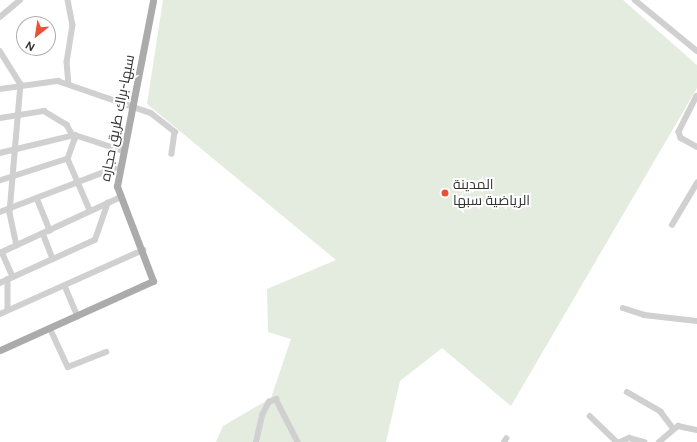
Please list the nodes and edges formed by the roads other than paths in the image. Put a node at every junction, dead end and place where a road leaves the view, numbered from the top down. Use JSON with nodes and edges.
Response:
{"nodes":[{"id":1,"x":20,"y":0,"type":"edge"},
{"id":2,"x":68,"y":0,"type":"edge"},
{"id":3,"x":153,"y":0,"type":"edge"},
{"id":4,"x":635,"y":0,"type":"edge"},
{"id":5,"x":0,"y":17,"type":"edge"},
{"id":6,"x":0,"y":51,"type":"edge"},
{"id":7,"x":697,"y":51,"type":"edge"},
{"id":8,"x":21,"y":84,"type":"junction"},
{"id":9,"x":69,"y":84,"type":"junction"},
{"id":10,"x":0,"y":89,"type":"edge"},
{"id":11,"x":697,"y":96,"type":"edge"},
{"id":12,"x":134,"y":109,"type":"junction"},
{"id":13,"x":18,"y":115,"type":"junction"},
{"id":14,"x":0,"y":118,"type":"edge"},
{"id":15,"x":75,"y":136,"type":"junction"},
{"id":16,"x":697,"y":148,"type":"edge"},
{"id":17,"x":16,"y":149,"type":"junction"},
{"id":18,"x":124,"y":151,"type":"junction"},
{"id":19,"x":0,"y":153,"type":"edge"},
{"id":20,"x":172,"y":154,"type":"dead end"},
{"id":21,"x":68,"y":159,"type":"junction"},
{"id":22,"x":120,"y":166,"type":"junction"},
{"id":23,"x":16,"y":176,"type":"junction"},
{"id":24,"x":0,"y":181,"type":"edge"},
{"id":25,"x":78,"y":183,"type":"junction"},
{"id":26,"x":697,"y":183,"type":"edge"},
{"id":27,"x":37,"y":198,"type":"junction"},
{"id":28,"x":119,"y":198,"type":"junction"},
{"id":29,"x":108,"y":203,"type":"junction"},
{"id":30,"x":12,"y":206,"type":"junction"},
{"id":31,"x":90,"y":210,"type":"junction"},
{"id":32,"x":0,"y":212,"type":"edge"},
{"id":33,"x":672,"y":225,"type":"dead end"},
{"id":34,"x":50,"y":230,"type":"junction"},
{"id":35,"x":43,"y":233,"type":"junction"},
{"id":36,"x":17,"y":245,"type":"junction"},
{"id":37,"x":143,"y":250,"type":"junction"},
{"id":38,"x":1,"y":253,"type":"edge"},
{"id":39,"x":53,"y":259,"type":"junction"},
{"id":40,"x":10,"y":278,"type":"junction"},
{"id":41,"x":0,"y":283,"type":"edge"},
{"id":42,"x":65,"y":286,"type":"junction"},
{"id":43,"x":623,"y":308,"type":"dead end"},
{"id":44,"x":8,"y":310,"type":"junction"},
{"id":45,"x":0,"y":314,"type":"edge"},
{"id":46,"x":78,"y":316,"type":"junction"},
{"id":47,"x":697,"y":320,"type":"edge"},
{"id":48,"x":50,"y":328,"type":"junction"},
{"id":49,"x":0,"y":350,"type":"edge"},
{"id":50,"x":106,"y":352,"type":"dead end"},
{"id":51,"x":627,"y":392,"type":"dead end"},
{"id":52,"x":590,"y":416,"type":"dead end"},
{"id":53,"x":673,"y":428,"type":"junction"},
{"id":54,"x":697,"y":430,"type":"edge"},
{"id":55,"x":256,"y":442,"type":"edge"},
{"id":56,"x":298,"y":442,"type":"edge"},
{"id":57,"x":619,"y":442,"type":"edge"},
{"id":58,"x":644,"y":442,"type":"edge"},
{"id":59,"x":659,"y":442,"type":"edge"}],
"edges":[{"from":1,"to":5,"type":"street"},
{"from":2,"to":9,"type":"street"},
{"from":3,"to":12,"type":"main road","name":"سبها-براك طريق حجاره"},
{"from":4,"to":7,"type":"street"},
{"from":6,"to":8,"type":"street"},
{"from":8,"to":9,"type":"street"},
{"from":8,"to":10,"type":"street"},
{"from":8,"to":13,"type":"street"},
{"from":9,"to":12,"type":"street"},
{"from":11,"to":16,"type":"street"},
{"from":12,"to":18,"type":"main road","name":"سبها-براك طريق حجاره"},
{"from":12,"to":20,"type":"street"},
{"from":13,"to":14,"type":"street"},
{"from":13,"to":15,"type":"street"},
{"from":13,"to":17,"type":"street"},
{"from":15,"to":17,"type":"street"},
{"from":15,"to":18,"type":"street"},
{"from":15,"to":21,"type":"street"},
{"from":17,"to":19,"type":"street"},
{"from":17,"to":23,"type":"street"},
{"from":18,"to":22,"type":"main road","name":"سبها-براك طريق حجاره"},
{"from":21,"to":23,"type":"street"},
{"from":21,"to":25,"type":"street"},
{"from":22,"to":25,"type":"street"},
{"from":22,"to":28,"type":"main road","name":"سبها-براك طريق حجاره"},
{"from":23,"to":24,"type":"street"},
{"from":23,"to":30,"type":"street"},
{"from":25,"to":27,"type":"street"},
{"from":25,"to":31,"type":"street"},
{"from":26,"to":33,"type":"street"},
{"from":27,"to":30,"type":"street"},
{"from":27,"to":34,"type":"street"},
{"from":28,"to":29,"type":"street"},
{"from":28,"to":37,"type":"main road","name":"سبها-براك طريق حجاره"},
{"from":29,"to":31,"type":"street"},
{"from":29,"to":39,"type":"street"},
{"from":30,"to":32,"type":"street"},
{"from":30,"to":36,"type":"street"},
{"from":31,"to":34,"type":"street"},
{"from":34,"to":35,"type":"street"},
{"from":35,"to":36,"type":"street"},
{"from":35,"to":39,"type":"street"},
{"from":36,"to":38,"type":"street"},
{"from":37,"to":42,"type":"street"},
{"from":37,"to":46,"type":"main road","name":"سبها-براك طريق حجاره"},
{"from":38,"to":40,"type":"street"},
{"from":39,"to":40,"type":"street"},
{"from":40,"to":41,"type":"street"},
{"from":40,"to":44,"type":"street"},
{"from":42,"to":44,"type":"street"},
{"from":42,"to":46,"type":"street"},
{"from":43,"to":47,"type":"street"},
{"from":44,"to":45,"type":"street"},
{"from":46,"to":48,"type":"main road","name":"سبها-براك طريق حجاره"},
{"from":48,"to":49,"type":"main road","name":"سبها-براك طريق حجاره"},
{"from":48,"to":50,"type":"street"},
{"from":51,"to":53,"type":"street"},
{"from":52,"to":57,"type":"street"},
{"from":53,"to":54,"type":"street"},
{"from":53,"to":59,"type":"street"},
{"from":55,"to":56,"type":"street"},
{"from":57,"to":58,"type":"street"}]}
